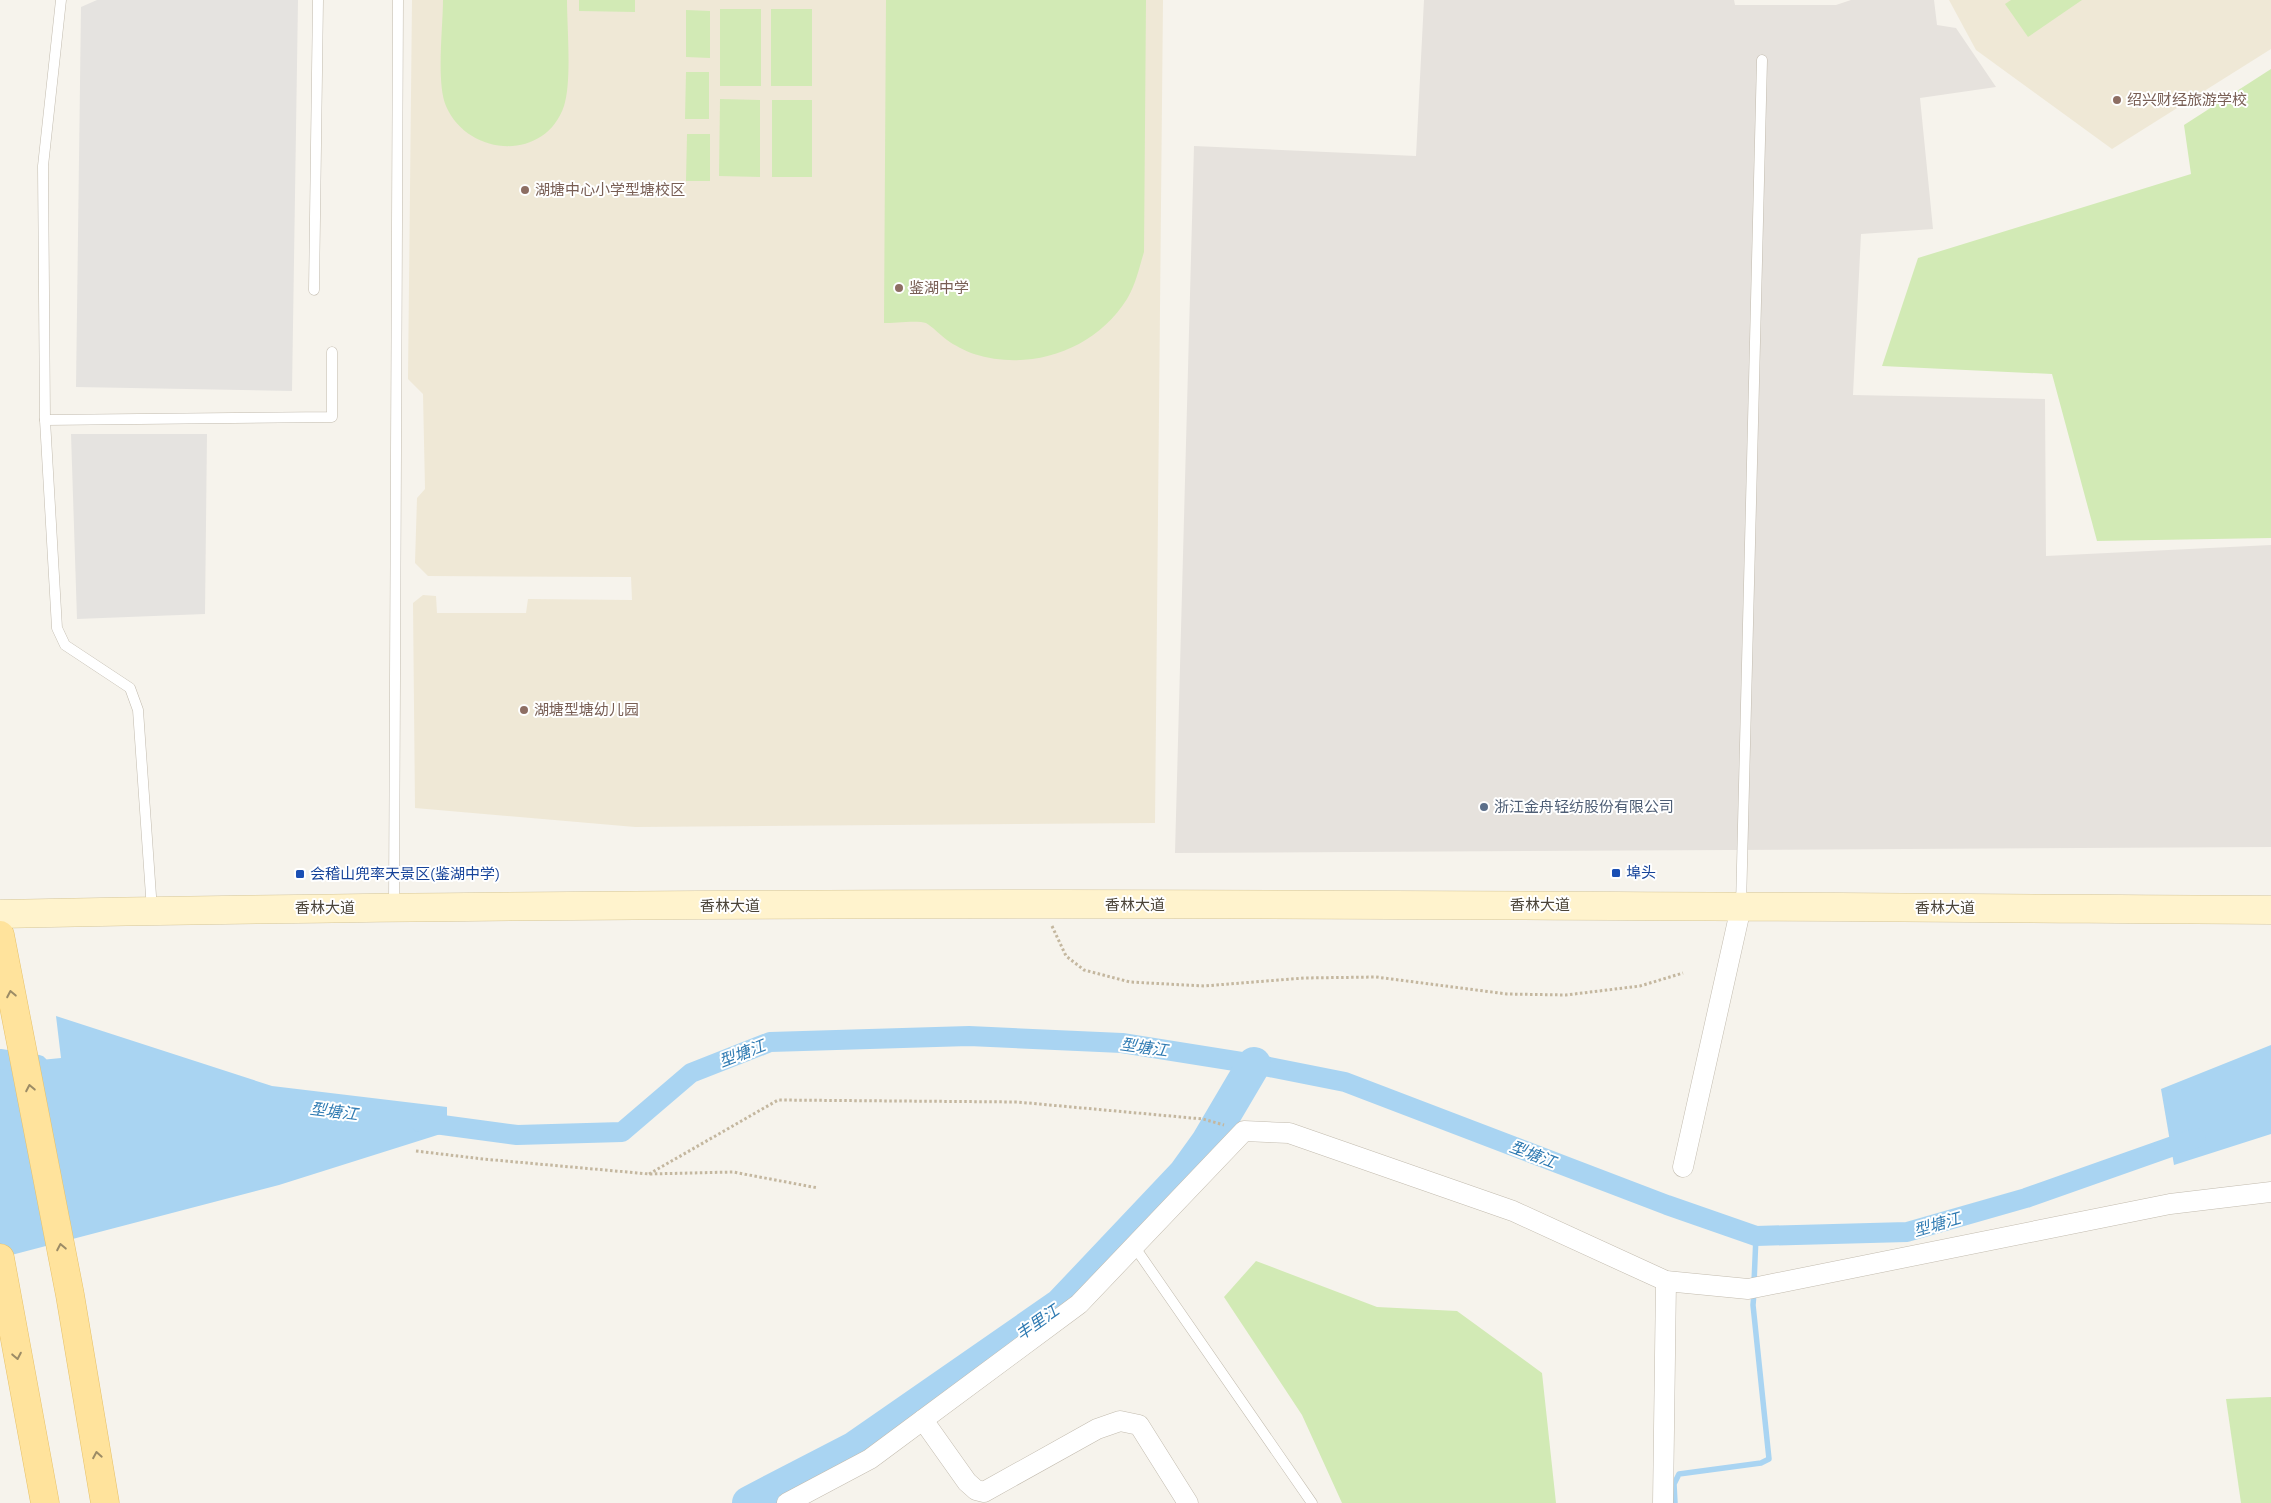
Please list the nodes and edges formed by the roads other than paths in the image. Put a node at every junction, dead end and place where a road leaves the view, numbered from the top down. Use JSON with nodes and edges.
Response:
{"nodes":[{"id":1,"x":60,"y":0,"type":"edge"},
{"id":2,"x":318,"y":0,"type":"edge"},
{"id":3,"x":398,"y":0,"type":"edge"},
{"id":4,"x":1762,"y":60,"type":"dead end"},
{"id":5,"x":314,"y":290,"type":"dead end"},
{"id":6,"x":332,"y":352,"type":"dead end"},
{"id":7,"x":44,"y":420,"type":"junction"},
{"id":8,"x":1741,"y":907,"type":"junction"},
{"id":9,"x":394,"y":908,"type":"junction"},
{"id":10,"x":2271,"y":910,"type":"edge"},
{"id":11,"x":152,"y":911,"type":"junction"},
{"id":12,"x":0,"y":914,"type":"edge"},
{"id":13,"x":0,"y":935,"type":"edge"},
{"id":14,"x":1683,"y":1167,"type":"dead end"},
{"id":15,"x":2271,"y":1192,"type":"edge"},
{"id":16,"x":1134,"y":1246,"type":"junction"},
{"id":17,"x":0,"y":1258,"type":"edge"},
{"id":18,"x":1666,"y":1281,"type":"junction"},
{"id":19,"x":923,"y":1420,"type":"junction"},
{"id":20,"x":45,"y":1503,"type":"edge"},
{"id":21,"x":105,"y":1503,"type":"edge"},
{"id":22,"x":787,"y":1503,"type":"edge"},
{"id":23,"x":1188,"y":1503,"type":"edge"},
{"id":24,"x":1312,"y":1503,"type":"edge"},
{"id":25,"x":1664,"y":1503,"type":"edge"}],
"edges":[{"from":1,"to":7,"type":"lane"},
{"from":2,"to":5,"type":"lane"},
{"from":3,"to":9,"type":"lane"},
{"from":4,"to":8,"type":"lane"},
{"from":6,"to":7,"type":"lane"},
{"from":7,"to":11,"type":"lane"},
{"from":8,"to":9,"type":"main road","name":"香林大道"},
{"from":8,"to":10,"type":"main road","name":"香林大道"},
{"from":8,"to":14,"type":"street"},
{"from":9,"to":11,"type":"main road","name":"香林大道"},
{"from":11,"to":12,"type":"main road","name":"香林大道"},
{"from":21,"to":13,"type":"main road","one_way":true},
{"from":15,"to":18,"type":"street"},
{"from":16,"to":18,"type":"street"},
{"from":16,"to":19,"type":"street"},
{"from":16,"to":24,"type":"lane"},
{"from":17,"to":20,"type":"main road","one_way":true},
{"from":18,"to":25,"type":"street"},
{"from":19,"to":22,"type":"street"},
{"from":19,"to":23,"type":"street"}]}
